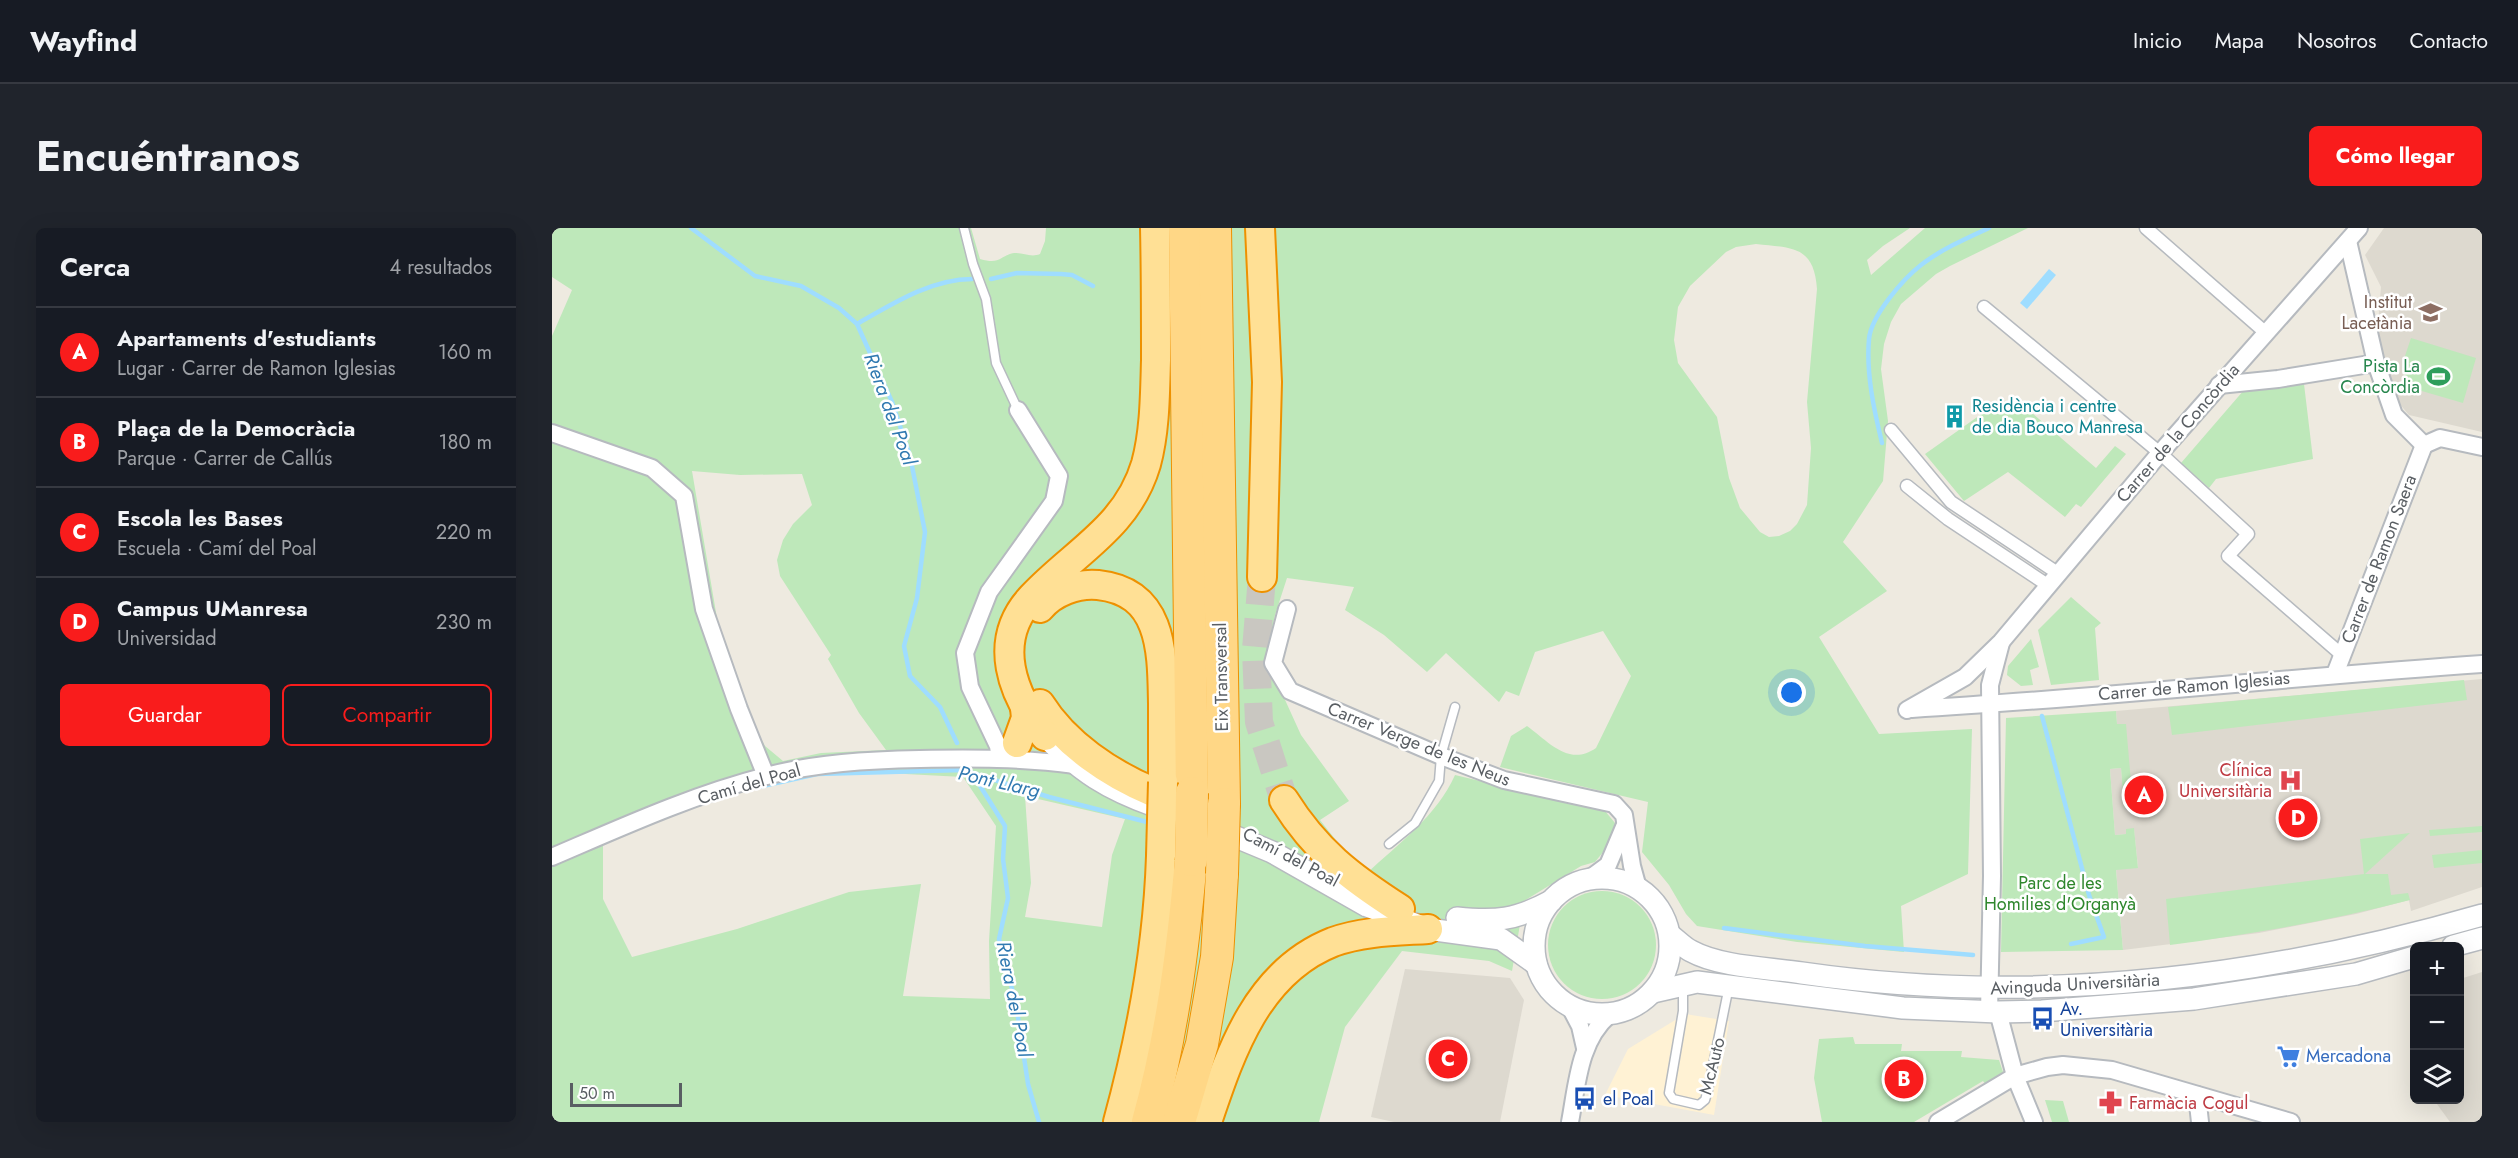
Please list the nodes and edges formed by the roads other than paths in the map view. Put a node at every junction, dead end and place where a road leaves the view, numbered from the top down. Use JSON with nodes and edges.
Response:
{"nodes":[{"id":1,"x":964,"y":228,"type":"edge"},
{"id":2,"x":1155,"y":228,"type":"edge"},
{"id":3,"x":1185,"y":228,"type":"edge"},
{"id":4,"x":1215,"y":228,"type":"edge"},
{"id":5,"x":1260,"y":228,"type":"edge"},
{"id":6,"x":2146,"y":228,"type":"edge"},
{"id":7,"x":2353,"y":234,"type":"edge"},
{"id":8,"x":1984,"y":307,"type":"dead end"},
{"id":9,"x":2266,"y":333,"type":"junction"},
{"id":10,"x":2376,"y":363,"type":"junction"},
{"id":11,"x":2219,"y":385,"type":"junction"},
{"id":12,"x":1018,"y":410,"type":"joint"},
{"id":13,"x":1891,"y":430,"type":"dead end"},
{"id":14,"x":552,"y":433,"type":"edge"},
{"id":15,"x":2424,"y":445,"type":"junction"},
{"id":16,"x":2482,"y":447,"type":"edge"},
{"id":17,"x":2160,"y":453,"type":"junction"},
{"id":18,"x":1907,"y":486,"type":"dead end"},
{"id":19,"x":1262,"y":577,"type":"tunnel mouth"},
{"id":20,"x":2054,"y":580,"type":"junction"},
{"id":21,"x":1287,"y":609,"type":"dead end"},
{"id":22,"x":2001,"y":642,"type":"junction"},
{"id":23,"x":2342,"y":655,"type":"junction"},
{"id":24,"x":2482,"y":664,"type":"edge"},
{"id":25,"x":2335,"y":674,"type":"junction"},
{"id":26,"x":1991,"y":705,"type":"junction"},
{"id":27,"x":1455,"y":707,"type":"dead end"},
{"id":28,"x":1025,"y":708,"type":"junction"},
{"id":29,"x":1907,"y":710,"type":"joint"},
{"id":30,"x":1045,"y":736,"type":"junction"},
{"id":31,"x":1008,"y":754,"type":"junction"},
{"id":32,"x":1441,"y":756,"type":"junction"},
{"id":33,"x":1075,"y":765,"type":"junction"},
{"id":34,"x":766,"y":776,"type":"junction"},
{"id":35,"x":1169,"y":789,"type":"junction"},
{"id":36,"x":1284,"y":800,"type":"tunnel mouth"},
{"id":37,"x":1626,"y":824,"type":"junction"},
{"id":38,"x":1389,"y":844,"type":"dead end"},
{"id":39,"x":552,"y":857,"type":"edge"},
{"id":40,"x":1176,"y":858,"type":"junction"},
{"id":41,"x":1589,"y":879,"type":"junction"},
{"id":42,"x":1638,"y":888,"type":"junction"},
{"id":43,"x":1551,"y":901,"type":"junction"},
{"id":44,"x":1400,"y":909,"type":"junction"},
{"id":45,"x":2482,"y":915,"type":"edge"},
{"id":46,"x":1428,"y":929,"type":"junction"},
{"id":47,"x":1670,"y":935,"type":"junction"},
{"id":48,"x":2482,"y":938,"type":"edge"},
{"id":49,"x":2464,"y":943,"type":"edge"},
{"id":50,"x":2410,"y":958,"type":"edge"},
{"id":51,"x":1536,"y":964,"type":"junction"},
{"id":52,"x":1683,"y":984,"type":"junction"},
{"id":53,"x":1729,"y":986,"type":"junction"},
{"id":54,"x":1989,"y":989,"type":"junction"},
{"id":55,"x":1653,"y":992,"type":"junction"},
{"id":56,"x":1570,"y":1007,"type":"junction"},
{"id":57,"x":1994,"y":1012,"type":"junction"},
{"id":58,"x":1609,"y":1015,"type":"junction"},
{"id":59,"x":1585,"y":1048,"type":"junction"},
{"id":60,"x":2015,"y":1076,"type":"junction"},
{"id":61,"x":2197,"y":1095,"type":"junction"},
{"id":62,"x":1118,"y":1122,"type":"edge"},
{"id":63,"x":1148,"y":1122,"type":"edge"},
{"id":64,"x":1179,"y":1122,"type":"edge"},
{"id":65,"x":1207,"y":1122,"type":"edge"},
{"id":66,"x":1570,"y":1122,"type":"edge"},
{"id":67,"x":1938,"y":1122,"type":"edge"},
{"id":68,"x":2034,"y":1122,"type":"edge"},
{"id":69,"x":2200,"y":1122,"type":"edge"},
{"id":70,"x":2291,"y":1122,"type":"edge"}],
"edges":[{"from":1,"to":12,"type":"lane"},
{"from":2,"to":28,"type":"highway"},
{"from":3,"to":35,"type":"highway","name":"Eix Transversal"},
{"from":4,"to":64,"type":"highway","name":"Eix Transversal","bridge":true},
{"from":5,"to":19,"type":"highway"},
{"from":6,"to":9,"type":"street"},
{"from":7,"to":9,"type":"street","name":"Carrer de la Concòrdia"},
{"from":7,"to":10,"type":"street"},
{"from":8,"to":17,"type":"street"},
{"from":9,"to":11,"type":"street","name":"Carrer de la Concòrdia"},
{"from":10,"to":11,"type":"street"},
{"from":10,"to":15,"type":"street"},
{"from":11,"to":17,"type":"street","name":"Carrer de la Concòrdia"},
{"from":12,"to":31,"type":"street"},
{"from":13,"to":20,"type":"street"},
{"from":14,"to":34,"type":"street"},
{"from":15,"to":16,"type":"street"},
{"from":15,"to":23,"type":"street","name":"Carrer de Ramon Saera"},
{"from":17,"to":20,"type":"street","name":"Carrer de la Concòrdia"},
{"from":17,"to":23,"type":"street"},
{"from":18,"to":20,"type":"street"},
{"from":20,"to":22,"type":"street","name":"Carrer de la Concòrdia"},
{"from":21,"to":32,"type":"street","name":"Carrer Verge de les Neus"},
{"from":22,"to":26,"type":"street","name":"Carrer de la Concòrdia"},
{"from":22,"to":29,"type":"street","name":"Carrer de la Concòrdia"},
{"from":23,"to":25,"type":"street","name":"Carrer de Ramon Saera"},
{"from":24,"to":25,"type":"street","name":"Carrer de Ramon Iglesias"},
{"from":25,"to":26,"type":"street","name":"Carrer de Ramon Iglesias"},
{"from":26,"to":29,"type":"street","name":"Carrer de Ramon Iglesias"},
{"from":26,"to":54,"type":"street","name":"Carrer de la Concòrdia"},
{"from":27,"to":32,"type":"lane"},
{"from":28,"to":30,"type":"highway"},
{"from":28,"to":31,"type":"highway"},
{"from":30,"to":31,"type":"street","name":"Camí del Poal"},
{"from":30,"to":33,"type":"street","name":"Camí del Poal"},
{"from":30,"to":35,"type":"street","name":"Camí del Poal"},
{"from":31,"to":33,"type":"street","name":"Camí del Poal"},
{"from":31,"to":34,"type":"street","name":"Camí del Poal"},
{"from":32,"to":37,"type":"street","name":"Carrer Verge de les Neus"},
{"from":32,"to":38,"type":"lane"},
{"from":33,"to":46,"type":"street","name":"Camí del Poal"},
{"from":34,"to":39,"type":"street","name":"Camí del Poal"},
{"from":35,"to":35,"type":"highway"},
{"from":35,"to":40,"type":"highway","name":"Eix Transversal","bridge":true},
{"from":35,"to":44,"type":"street","name":"Camí del Poal"},
{"from":36,"to":44,"type":"highway"},
{"from":37,"to":41,"type":"street"},
{"from":37,"to":42,"type":"street"},
{"from":40,"to":62,"type":"highway"},
{"from":40,"to":63,"type":"highway","name":"Eix Transversal"},
{"from":41,"to":42,"type":"street"},
{"from":41,"to":43,"type":"street"},
{"from":42,"to":47,"type":"street"},
{"from":43,"to":44,"type":"street","name":"Camí del Poal"},
{"from":43,"to":51,"type":"street"},
{"from":45,"to":54,"type":"street","name":"Avinguda Universitària"},
{"from":46,"to":51,"type":"street","name":"Camí del Poal"},
{"from":46,"to":65,"type":"highway"},
{"from":47,"to":54,"type":"street","name":"Avinguda Universitària"},
{"from":47,"to":55,"type":"street"},
{"from":48,"to":49,"type":"street"},
{"from":50,"to":57,"type":"street","name":"Avinguda Universitària"},
{"from":51,"to":56,"type":"street"},
{"from":52,"to":53,"type":"street","name":"Avinguda Universitària"},
{"from":52,"to":53,"type":"lane","name":"McAuto"},
{"from":52,"to":55,"type":"street","name":"Avinguda Universitària"},
{"from":53,"to":57,"type":"street","name":"Avinguda Universitària"},
{"from":54,"to":57,"type":"street","name":"Carrer de la Concòrdia"},
{"from":55,"to":58,"type":"street"},
{"from":56,"to":58,"type":"street"},
{"from":56,"to":59,"type":"street"},
{"from":57,"to":60,"type":"street","name":"Carrer de la Concòrdia"},
{"from":58,"to":59,"type":"street"},
{"from":59,"to":66,"type":"street"},
{"from":60,"to":61,"type":"street"},
{"from":60,"to":67,"type":"street"},
{"from":60,"to":68,"type":"street","name":"Carrer de la Concòrdia"},
{"from":61,"to":69,"type":"street"},
{"from":61,"to":70,"type":"street"}]}
